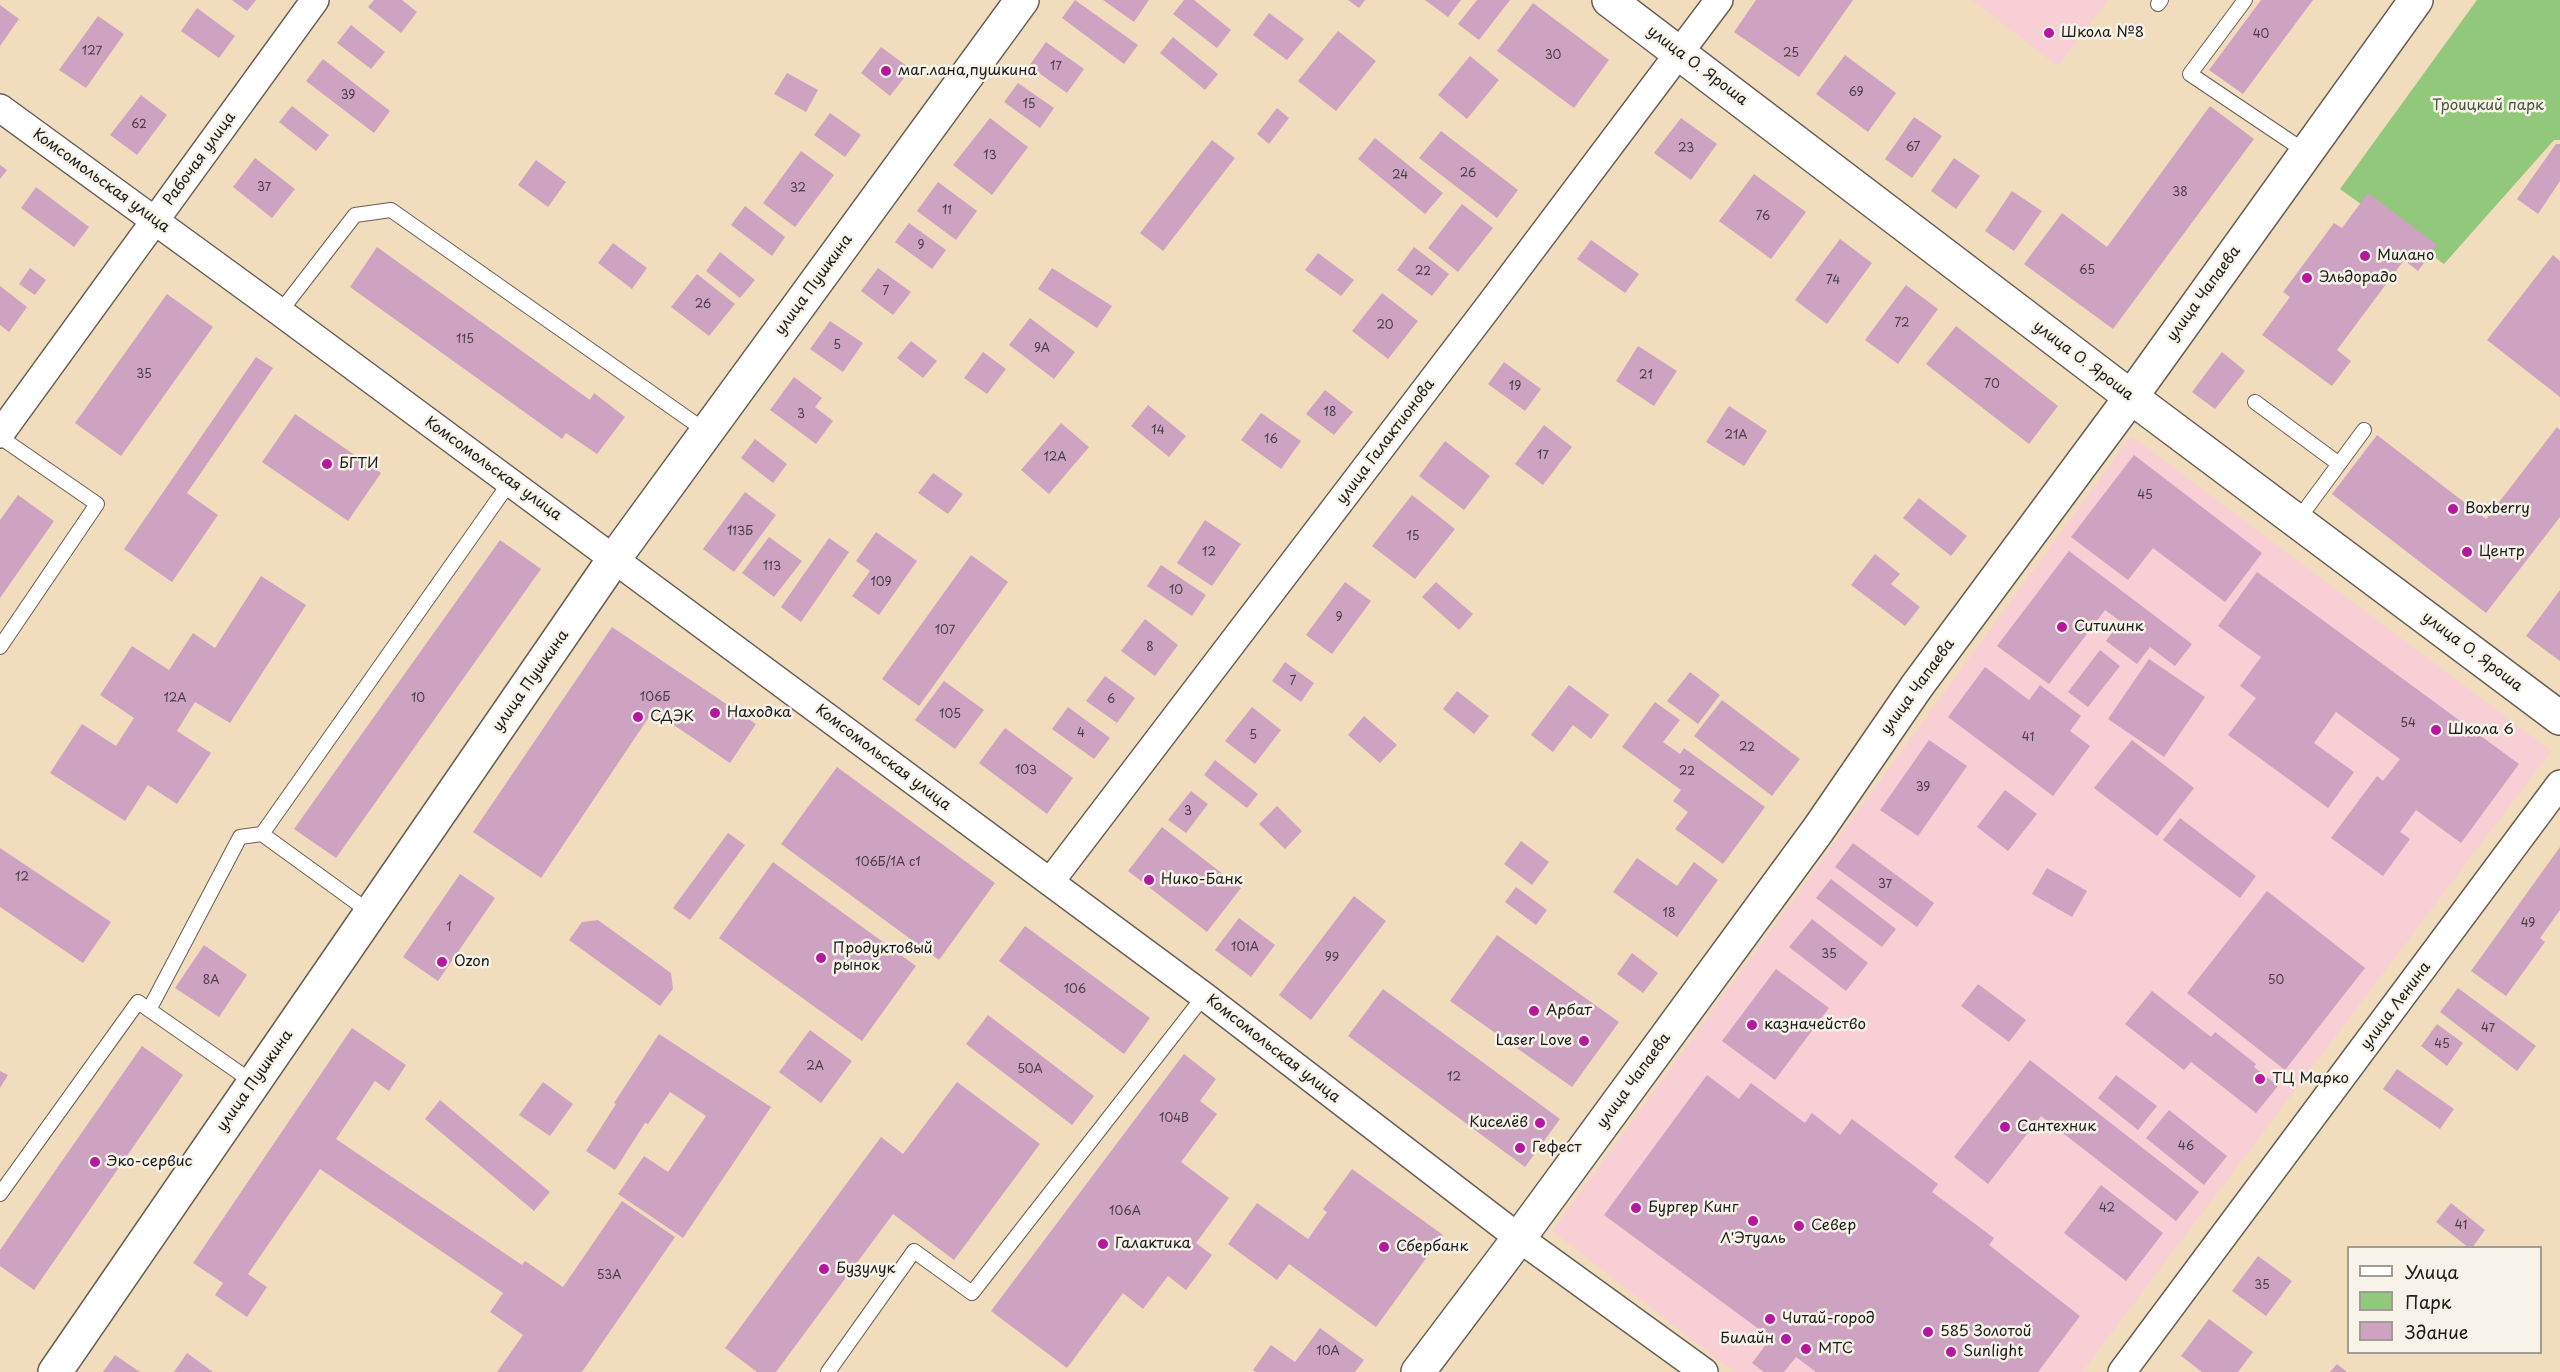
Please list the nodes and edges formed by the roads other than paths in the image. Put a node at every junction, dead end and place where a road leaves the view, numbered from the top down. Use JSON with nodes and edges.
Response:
{"nodes":[{"id":1,"x":315,"y":0,"type":"edge"},
{"id":2,"x":1022,"y":0,"type":"edge"},
{"id":3,"x":1609,"y":0,"type":"edge"},
{"id":4,"x":1719,"y":0,"type":"edge"},
{"id":5,"x":2245,"y":0,"type":"edge"},
{"id":6,"x":2416,"y":0,"type":"edge"},
{"id":7,"x":1680,"y":53,"type":"junction"},
{"id":8,"x":0,"y":108,"type":"edge"},
{"id":9,"x":2306,"y":152,"type":"junction"},
{"id":10,"x":155,"y":220,"type":"junction"},
{"id":11,"x":280,"y":312,"type":"junction"},
{"id":12,"x":2130,"y":397,"type":"junction"},
{"id":13,"x":2255,"y":402,"type":"dead end"},
{"id":14,"x":2364,"y":430,"type":"dead end"},
{"id":15,"x":707,"y":432,"type":"junction"},
{"id":16,"x":0,"y":436,"type":"edge"},
{"id":17,"x":2339,"y":464,"type":"junction"},
{"id":18,"x":510,"y":482,"type":"junction"},
{"id":19,"x":2297,"y":521,"type":"junction"},
{"id":20,"x":614,"y":559,"type":"junction"},
{"id":21,"x":0,"y":647,"type":"edge"},
{"id":22,"x":2560,"y":718,"type":"edge"},
{"id":23,"x":2560,"y":783,"type":"edge"},
{"id":24,"x":262,"y":834,"type":"junction"},
{"id":25,"x":1050,"y":882,"type":"junction"},
{"id":26,"x":371,"y":913,"type":"junction"},
{"id":27,"x":1204,"y":996,"type":"junction"},
{"id":28,"x":149,"y":1010,"type":"junction"},
{"id":29,"x":254,"y":1083,"type":"junction"},
{"id":30,"x":0,"y":1194,"type":"edge"},
{"id":31,"x":1519,"y":1238,"type":"junction"},
{"id":32,"x":55,"y":1372,"type":"edge"},
{"id":33,"x":828,"y":1372,"type":"edge"},
{"id":34,"x":1418,"y":1372,"type":"edge"},
{"id":35,"x":1704,"y":1372,"type":"edge"},
{"id":36,"x":2122,"y":1372,"type":"edge"}],
"edges":[{"from":1,"to":10,"type":"street","name":"Рабочая улица"},
{"from":2,"to":15,"type":"main road","name":"улица Пушкина"},
{"from":3,"to":7,"type":"main road","name":"улица О. Яроша"},
{"from":4,"to":7,"type":"street","name":"улица Галактионова"},
{"from":5,"to":9,"type":"lane"},
{"from":6,"to":9,"type":"main road","name":"улица Чапаева"},
{"from":7,"to":12,"type":"main road","name":"улица О. Яроша"},
{"from":7,"to":25,"type":"street","name":"улица Галактионова"},
{"from":8,"to":10,"type":"street","name":"Комсомольская улица"},
{"from":9,"to":12,"type":"main road","name":"улица Чапаева"},
{"from":10,"to":11,"type":"street","name":"Комсомольская улица"},
{"from":10,"to":16,"type":"street","name":"Рабочая улица"},
{"from":11,"to":15,"type":"lane"},
{"from":11,"to":18,"type":"street","name":"Комсомольская улица"},
{"from":12,"to":19,"type":"main road","name":"улица О. Яроша"},
{"from":12,"to":31,"type":"main road","name":"улица Чапаева"},
{"from":13,"to":17,"type":"lane"},
{"from":14,"to":17,"type":"lane"},
{"from":15,"to":20,"type":"main road","name":"улица Пушкина"},
{"from":16,"to":21,"type":"lane"},
{"from":17,"to":19,"type":"lane"},
{"from":18,"to":20,"type":"street","name":"Комсомольская улица"},
{"from":18,"to":24,"type":"lane"},
{"from":19,"to":22,"type":"main road","name":"улица О. Яроша"},
{"from":20,"to":25,"type":"street","name":"Комсомольская улица"},
{"from":20,"to":26,"type":"main road","name":"улица Пушкина"},
{"from":23,"to":36,"type":"street","name":"улица Ленина"},
{"from":24,"to":26,"type":"lane"},
{"from":24,"to":28,"type":"lane"},
{"from":25,"to":27,"type":"street","name":"Комсомольская улица"},
{"from":26,"to":29,"type":"main road","name":"улица Пушкина"},
{"from":27,"to":31,"type":"street","name":"Комсомольская улица"},
{"from":27,"to":33,"type":"lane"},
{"from":28,"to":29,"type":"lane"},
{"from":28,"to":30,"type":"lane"},
{"from":29,"to":32,"type":"main road","name":"улица Пушкина"},
{"from":31,"to":34,"type":"main road","name":"улица Чапаева"},
{"from":31,"to":35,"type":"street","name":"Комсомольская улица"}]}
